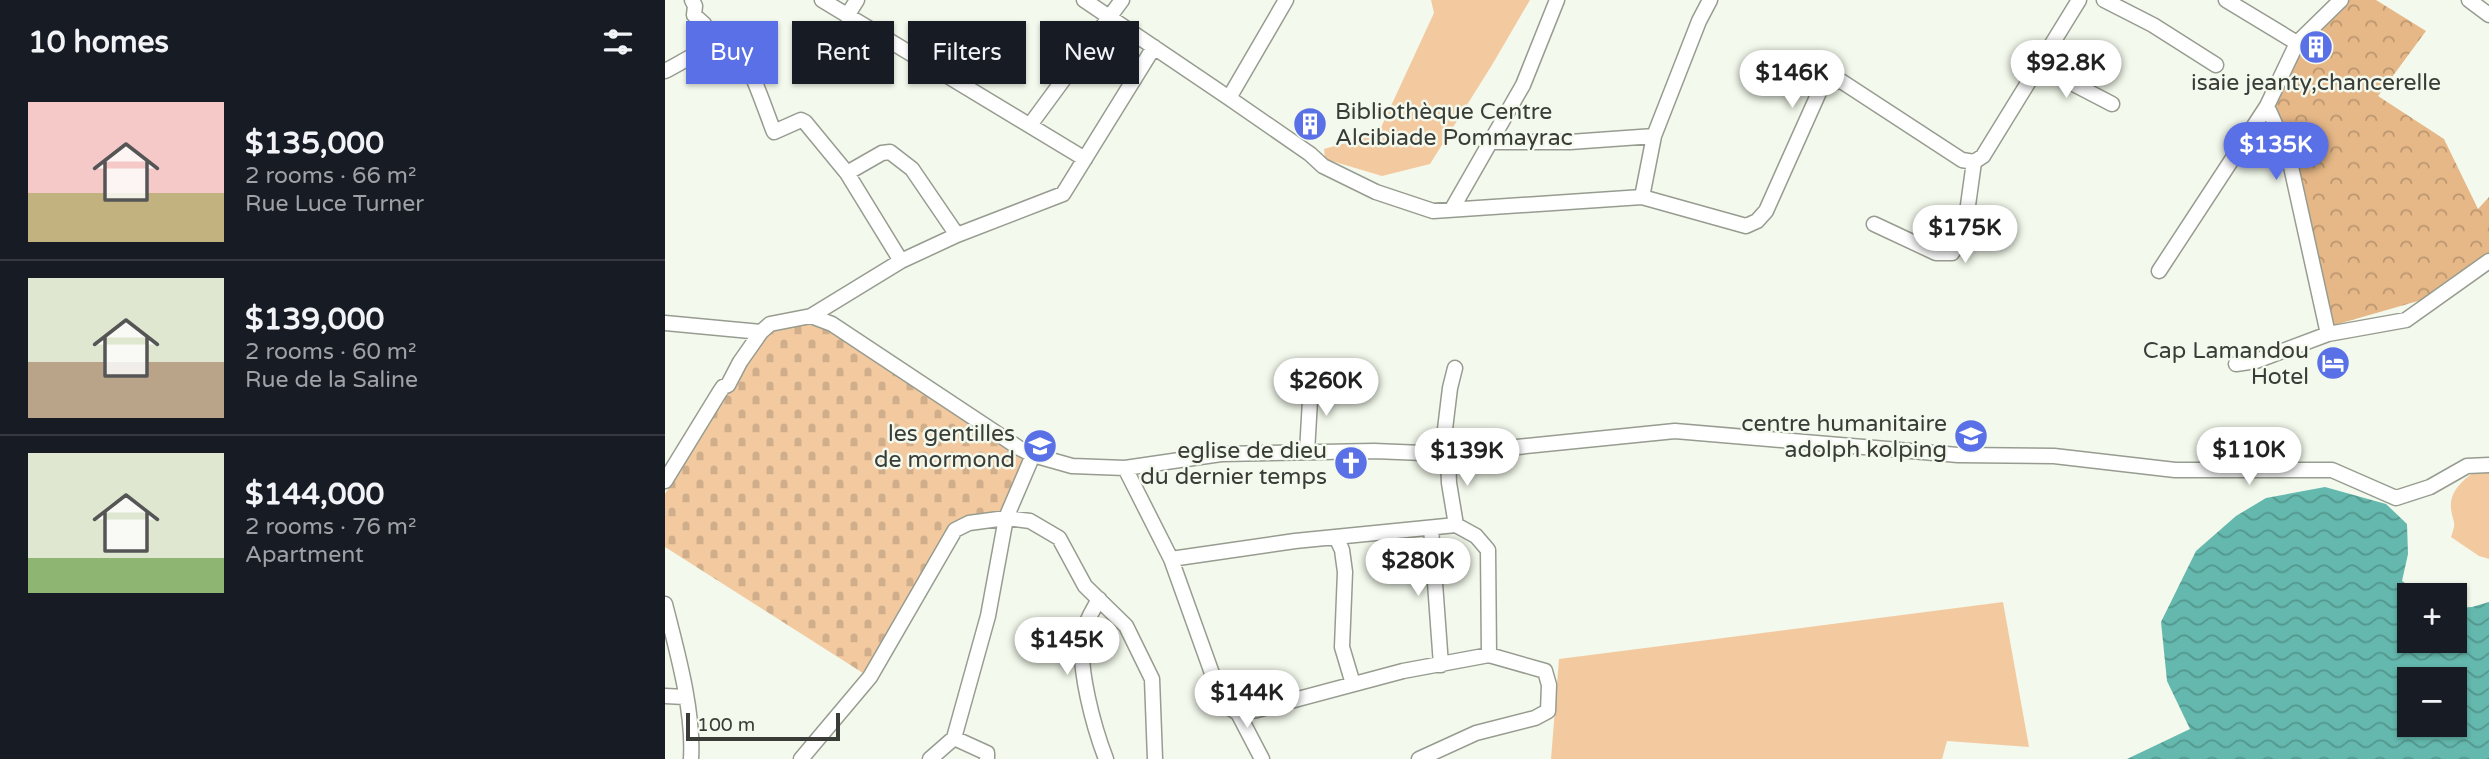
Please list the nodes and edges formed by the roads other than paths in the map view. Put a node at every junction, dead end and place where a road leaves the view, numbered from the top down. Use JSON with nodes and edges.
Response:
{"nodes":[{"id":1,"x":692,"y":0,"type":"edge"},
{"id":2,"x":822,"y":0,"type":"edge"},
{"id":3,"x":857,"y":0,"type":"edge"},
{"id":4,"x":1084,"y":0,"type":"edge"},
{"id":5,"x":1122,"y":0,"type":"edge"},
{"id":6,"x":1286,"y":0,"type":"edge"},
{"id":7,"x":1557,"y":0,"type":"edge"},
{"id":8,"x":1710,"y":0,"type":"edge"},
{"id":9,"x":2079,"y":0,"type":"edge"},
{"id":10,"x":2105,"y":0,"type":"edge"},
{"id":11,"x":2226,"y":0,"type":"edge"},
{"id":12,"x":2341,"y":0,"type":"edge"},
{"id":13,"x":2469,"y":0,"type":"edge"},
{"id":14,"x":2489,"y":15,"type":"edge"},
{"id":15,"x":846,"y":16,"type":"junction"},
{"id":16,"x":1111,"y":18,"type":"junction"},
{"id":17,"x":701,"y":21,"type":"edge"},
{"id":18,"x":2297,"y":43,"type":"junction"},
{"id":19,"x":1154,"y":47,"type":"junction"},
{"id":20,"x":686,"y":60,"type":"edge"},
{"id":21,"x":2037,"y":65,"type":"junction"},
{"id":22,"x":2216,"y":65,"type":"dead end"},
{"id":23,"x":665,"y":71,"type":"edge"},
{"id":24,"x":755,"y":84,"type":"edge"},
{"id":25,"x":1229,"y":98,"type":"junction"},
{"id":26,"x":2112,"y":104,"type":"dead end"},
{"id":27,"x":2267,"y":107,"type":"junction"},
{"id":28,"x":1030,"y":125,"type":"junction"},
{"id":29,"x":1654,"y":136,"type":"junction"},
{"id":30,"x":1490,"y":142,"type":"junction"},
{"id":31,"x":1085,"y":159,"type":"junction"},
{"id":32,"x":1975,"y":162,"type":"junction"},
{"id":33,"x":847,"y":173,"type":"junction"},
{"id":34,"x":1641,"y":197,"type":"junction"},
{"id":35,"x":1452,"y":209,"type":"junction"},
{"id":36,"x":1874,"y":224,"type":"dead end"},
{"id":37,"x":957,"y":235,"type":"junction"},
{"id":38,"x":901,"y":261,"type":"junction"},
{"id":39,"x":2489,"y":261,"type":"edge"},
{"id":40,"x":2159,"y":271,"type":"dead end"},
{"id":41,"x":811,"y":316,"type":"junction"},
{"id":42,"x":665,"y":323,"type":"edge"},
{"id":43,"x":761,"y":332,"type":"junction"},
{"id":44,"x":2328,"y":334,"type":"junction"},
{"id":45,"x":2237,"y":364,"type":"dead end"},
{"id":46,"x":1455,"y":368,"type":"dead end"},
{"id":47,"x":1311,"y":383,"type":"dead end"},
{"id":48,"x":1307,"y":452,"type":"junction"},
{"id":49,"x":1445,"y":454,"type":"junction"},
{"id":50,"x":1033,"y":455,"type":"junction"},
{"id":51,"x":2489,"y":466,"type":"edge"},
{"id":52,"x":1125,"y":468,"type":"junction"},
{"id":53,"x":665,"y":481,"type":"edge"},
{"id":54,"x":1006,"y":518,"type":"junction"},
{"id":55,"x":1456,"y":525,"type":"junction"},
{"id":56,"x":1431,"y":528,"type":"junction"},
{"id":57,"x":1336,"y":537,"type":"junction"},
{"id":58,"x":1171,"y":559,"type":"junction"},
{"id":59,"x":1099,"y":599,"type":"junction"},
{"id":60,"x":665,"y":604,"type":"edge"},
{"id":61,"x":1489,"y":655,"type":"junction"},
{"id":62,"x":1441,"y":665,"type":"junction"},
{"id":63,"x":1353,"y":684,"type":"junction"},
{"id":64,"x":665,"y":696,"type":"edge"},
{"id":65,"x":685,"y":696,"type":"junction"},
{"id":66,"x":1238,"y":713,"type":"junction"},
{"id":67,"x":954,"y":738,"type":"junction"},
{"id":68,"x":691,"y":759,"type":"edge"},
{"id":69,"x":801,"y":759,"type":"edge"},
{"id":70,"x":930,"y":759,"type":"edge"},
{"id":71,"x":987,"y":759,"type":"edge"},
{"id":72,"x":1105,"y":759,"type":"edge"},
{"id":73,"x":1155,"y":759,"type":"edge"},
{"id":74,"x":1262,"y":759,"type":"edge"},
{"id":75,"x":1419,"y":759,"type":"edge"}],
"edges":[{"from":1,"to":17,"type":"street"},
{"from":2,"to":15,"type":"street"},
{"from":3,"to":15,"type":"street"},
{"from":4,"to":16,"type":"street"},
{"from":5,"to":16,"type":"street"},
{"from":6,"to":25,"type":"street"},
{"from":7,"to":30,"type":"street"},
{"from":8,"to":29,"type":"street"},
{"from":9,"to":21,"type":"street"},
{"from":10,"to":22,"type":"street"},
{"from":11,"to":18,"type":"street"},
{"from":12,"to":18,"type":"street"},
{"from":13,"to":14,"type":"street"},
{"from":15,"to":28,"type":"street"},
{"from":16,"to":19,"type":"street"},
{"from":16,"to":28,"type":"street"},
{"from":18,"to":27,"type":"street"},
{"from":19,"to":25,"type":"street"},
{"from":19,"to":31,"type":"street"},
{"from":20,"to":23,"type":"street"},
{"from":21,"to":26,"type":"street"},
{"from":21,"to":32,"type":"street"},
{"from":24,"to":33,"type":"street"},
{"from":25,"to":35,"type":"street"},
{"from":27,"to":40,"type":"street"},
{"from":27,"to":44,"type":"street"},
{"from":28,"to":31,"type":"street"},
{"from":29,"to":30,"type":"street"},
{"from":29,"to":34,"type":"street"},
{"from":30,"to":35,"type":"street"},
{"from":31,"to":37,"type":"street"},
{"from":32,"to":34,"type":"street"},
{"from":32,"to":36,"type":"street"},
{"from":33,"to":37,"type":"street"},
{"from":33,"to":38,"type":"street"},
{"from":34,"to":35,"type":"street"},
{"from":37,"to":38,"type":"street"},
{"from":38,"to":41,"type":"street"},
{"from":39,"to":44,"type":"street"},
{"from":41,"to":43,"type":"street"},
{"from":41,"to":50,"type":"street"},
{"from":42,"to":43,"type":"street"},
{"from":43,"to":53,"type":"street"},
{"from":44,"to":45,"type":"street"},
{"from":46,"to":49,"type":"street"},
{"from":47,"to":48,"type":"street"},
{"from":48,"to":49,"type":"street"},
{"from":48,"to":52,"type":"street"},
{"from":49,"to":51,"type":"street"},
{"from":49,"to":55,"type":"street"},
{"from":50,"to":52,"type":"street"},
{"from":50,"to":54,"type":"street"},
{"from":52,"to":58,"type":"street"},
{"from":54,"to":59,"type":"street"},
{"from":54,"to":67,"type":"street"},
{"from":54,"to":69,"type":"street"},
{"from":55,"to":56,"type":"street"},
{"from":55,"to":61,"type":"street"},
{"from":56,"to":57,"type":"street"},
{"from":56,"to":62,"type":"street"},
{"from":57,"to":58,"type":"street"},
{"from":57,"to":63,"type":"street"},
{"from":58,"to":66,"type":"street"},
{"from":59,"to":72,"type":"street"},
{"from":59,"to":73,"type":"street"},
{"from":60,"to":65,"type":"street"},
{"from":61,"to":62,"type":"street"},
{"from":61,"to":75,"type":"street"},
{"from":62,"to":63,"type":"street"},
{"from":63,"to":66,"type":"street"},
{"from":64,"to":65,"type":"street"},
{"from":65,"to":68,"type":"street"},
{"from":66,"to":74,"type":"street"},
{"from":67,"to":70,"type":"street"},
{"from":67,"to":71,"type":"street"}]}
